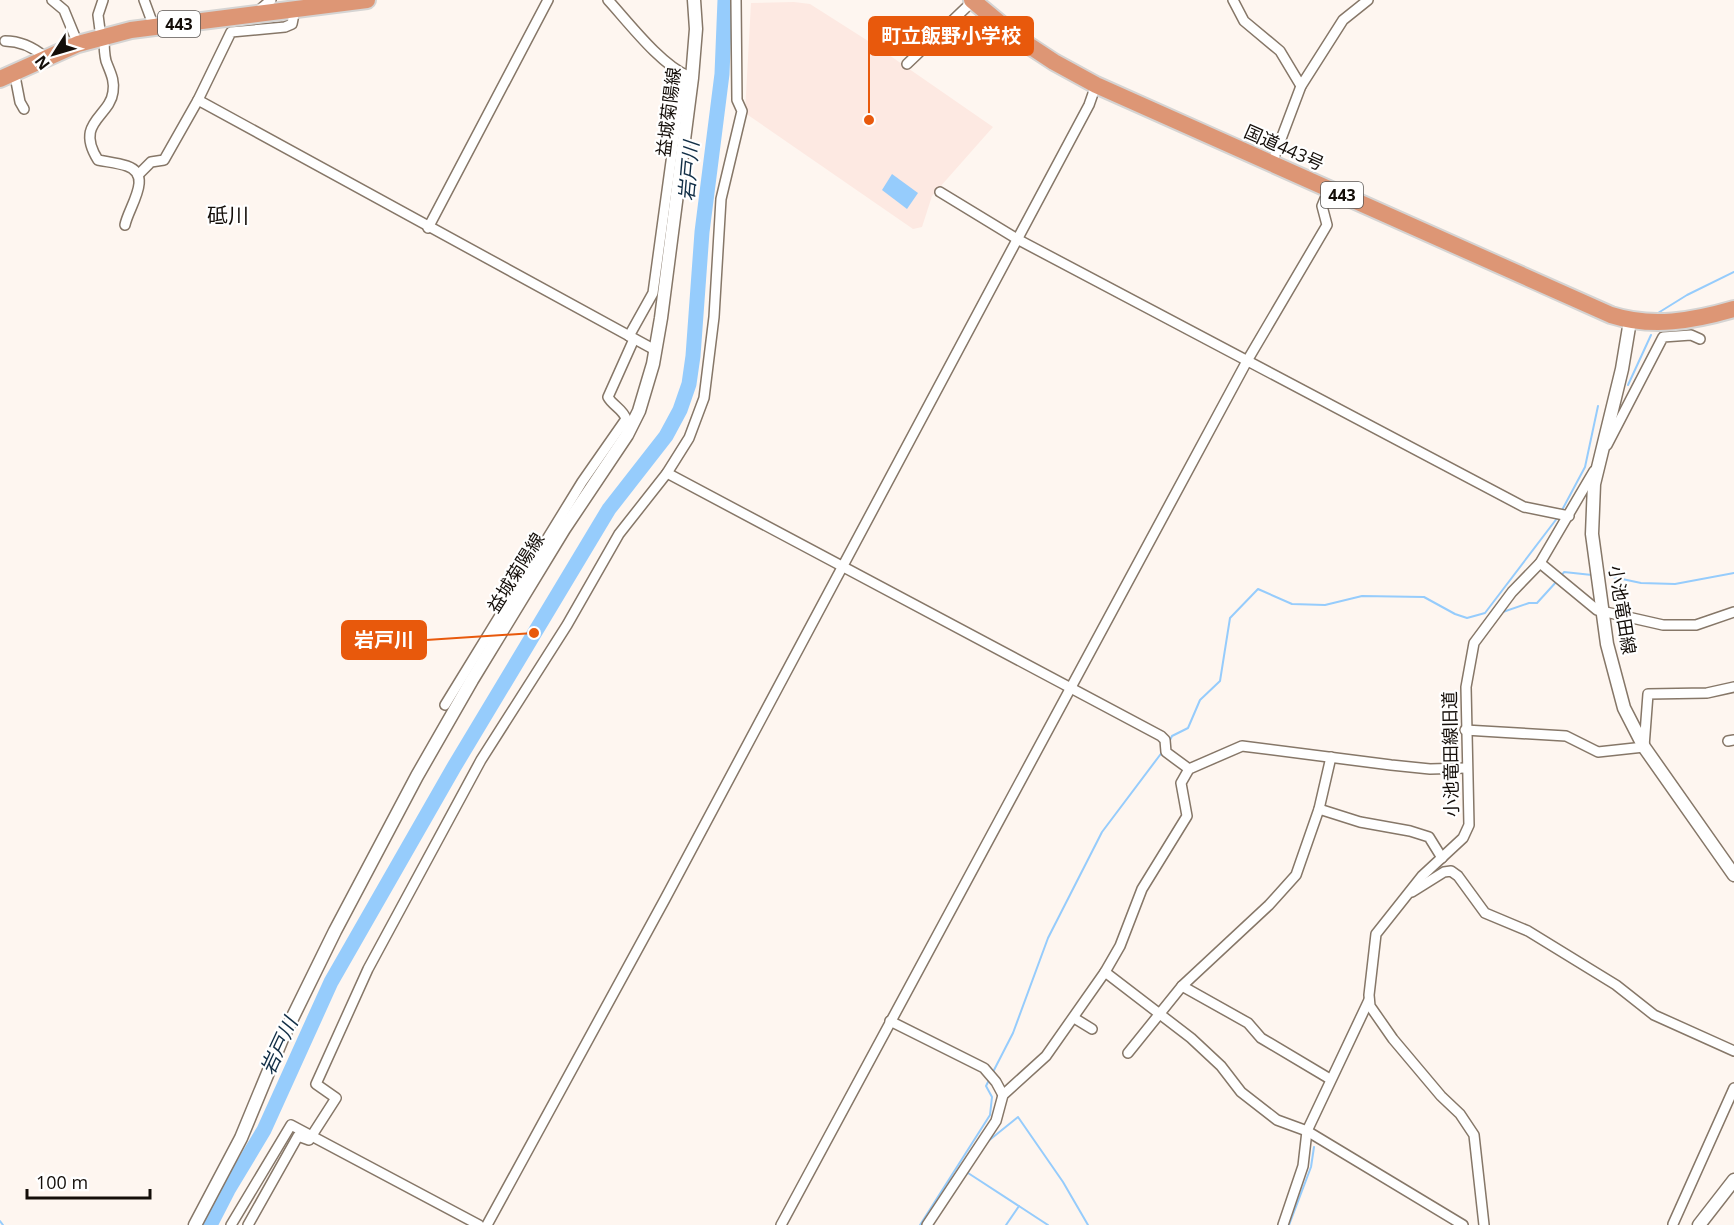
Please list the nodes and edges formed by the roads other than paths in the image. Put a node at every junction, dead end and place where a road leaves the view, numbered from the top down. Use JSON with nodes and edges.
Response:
{"nodes":[{"id":1,"x":54,"y":0,"type":"edge"},
{"id":2,"x":103,"y":0,"type":"edge"},
{"id":3,"x":144,"y":0,"type":"edge"},
{"id":4,"x":271,"y":0,"type":"edge"},
{"id":5,"x":367,"y":0,"type":"edge"},
{"id":6,"x":548,"y":0,"type":"edge"},
{"id":7,"x":608,"y":0,"type":"edge"},
{"id":8,"x":694,"y":0,"type":"edge"},
{"id":9,"x":736,"y":0,"type":"edge"},
{"id":10,"x":973,"y":0,"type":"edge"},
{"id":11,"x":1233,"y":0,"type":"edge"},
{"id":12,"x":1368,"y":0,"type":"edge"},
{"id":13,"x":317,"y":3,"type":"edge"},
{"id":14,"x":295,"y":9,"type":"junction"},
{"id":15,"x":254,"y":14,"type":"junction"},
{"id":16,"x":154,"y":27,"type":"junction"},
{"id":17,"x":102,"y":37,"type":"junction"},
{"id":18,"x":5,"y":41,"type":"dead end"},
{"id":19,"x":78,"y":44,"type":"junction"},
{"id":20,"x":45,"y":57,"type":"junction"},
{"id":21,"x":907,"y":64,"type":"dead end"},
{"id":22,"x":7,"y":75,"type":"edge"},
{"id":23,"x":688,"y":76,"type":"junction"},
{"id":24,"x":1096,"y":84,"type":"junction"},
{"id":25,"x":1301,"y":86,"type":"junction"},
{"id":26,"x":198,"y":100,"type":"junction"},
{"id":27,"x":24,"y":109,"type":"dead end"},
{"id":28,"x":1272,"y":163,"type":"junction"},
{"id":29,"x":138,"y":175,"type":"junction"},
{"id":30,"x":1329,"y":189,"type":"junction"},
{"id":31,"x":940,"y":192,"type":"dead end"},
{"id":32,"x":125,"y":225,"type":"dead end"},
{"id":33,"x":428,"y":228,"type":"junction"},
{"id":34,"x":1017,"y":239,"type":"junction"},
{"id":35,"x":1734,"y":309,"type":"edge"},
{"id":36,"x":1630,"y":321,"type":"junction"},
{"id":37,"x":632,"y":337,"type":"junction"},
{"id":38,"x":1700,"y":339,"type":"dead end"},
{"id":39,"x":655,"y":350,"type":"junction"},
{"id":40,"x":1246,"y":361,"type":"junction"},
{"id":41,"x":1597,"y":465,"type":"junction"},
{"id":42,"x":667,"y":473,"type":"junction"},
{"id":43,"x":1562,"y":515,"type":"junction"},
{"id":44,"x":1540,"y":563,"type":"junction"},
{"id":45,"x":840,"y":567,"type":"junction"},
{"id":46,"x":1602,"y":611,"type":"junction"},
{"id":47,"x":1734,"y":612,"type":"edge"},
{"id":48,"x":1734,"y":687,"type":"edge"},
{"id":49,"x":1070,"y":688,"type":"junction"},
{"id":50,"x":445,"y":705,"type":"dead end"},
{"id":51,"x":1465,"y":730,"type":"junction"},
{"id":52,"x":1644,"y":747,"type":"junction"},
{"id":53,"x":1331,"y":757,"type":"junction"},
{"id":54,"x":1466,"y":768,"type":"junction"},
{"id":55,"x":1189,"y":769,"type":"junction"},
{"id":56,"x":1320,"y":808,"type":"junction"},
{"id":57,"x":1442,"y":858,"type":"junction"},
{"id":58,"x":1734,"y":874,"type":"edge"},
{"id":59,"x":1404,"y":898,"type":"junction"},
{"id":60,"x":1105,"y":972,"type":"junction"},
{"id":61,"x":1182,"y":986,"type":"junction"},
{"id":62,"x":1369,"y":995,"type":"junction"},
{"id":63,"x":1159,"y":1014,"type":"junction"},
{"id":64,"x":1074,"y":1018,"type":"junction"},
{"id":65,"x":891,"y":1021,"type":"junction"},
{"id":66,"x":1092,"y":1029,"type":"dead end"},
{"id":67,"x":1734,"y":1051,"type":"edge"},
{"id":68,"x":1128,"y":1053,"type":"dead end"},
{"id":69,"x":1330,"y":1079,"type":"junction"},
{"id":70,"x":1734,"y":1088,"type":"edge"},
{"id":71,"x":1003,"y":1095,"type":"junction"},
{"id":72,"x":1307,"y":1131,"type":"junction"},
{"id":73,"x":311,"y":1137,"type":"junction"},
{"id":74,"x":1734,"y":1180,"type":"edge"},
{"id":75,"x":1672,"y":1224,"type":"edge"},
{"id":76,"x":195,"y":1225,"type":"edge"},
{"id":77,"x":231,"y":1225,"type":"edge"},
{"id":78,"x":248,"y":1225,"type":"edge"},
{"id":79,"x":479,"y":1225,"type":"edge"},
{"id":80,"x":487,"y":1225,"type":"edge"},
{"id":81,"x":781,"y":1225,"type":"edge"},
{"id":82,"x":927,"y":1225,"type":"edge"},
{"id":83,"x":1283,"y":1225,"type":"edge"},
{"id":84,"x":1463,"y":1225,"type":"edge"},
{"id":85,"x":1484,"y":1225,"type":"edge"},
{"id":86,"x":1699,"y":1225,"type":"edge"}],
"edges":[{"from":1,"to":19,"type":"street"},
{"from":2,"to":17,"type":"street"},
{"from":3,"to":16,"type":"street"},
{"from":4,"to":15,"type":"street"},
{"from":5,"to":13,"type":"highway","number":"443"},
{"from":6,"to":33,"type":"street"},
{"from":7,"to":23,"type":"street"},
{"from":8,"to":23,"type":"main road","name":"益城菊陽線"},
{"from":9,"to":42,"type":"street"},
{"from":10,"to":21,"type":"street"},
{"from":10,"to":24,"type":"highway","name":"国道443号","number":"443"},
{"from":11,"to":25,"type":"street"},
{"from":12,"to":25,"type":"street"},
{"from":13,"to":14,"type":"highway","number":"443"},
{"from":14,"to":15,"type":"highway","number":"443"},
{"from":14,"to":26,"type":"street"},
{"from":15,"to":16,"type":"highway","number":"443"},
{"from":16,"to":17,"type":"highway","number":"443"},
{"from":17,"to":19,"type":"highway","number":"443"},
{"from":17,"to":29,"type":"street"},
{"from":18,"to":20,"type":"street"},
{"from":19,"to":20,"type":"highway","number":"443"},
{"from":20,"to":22,"type":"highway","number":"443"},
{"from":22,"to":27,"type":"street"},
{"from":23,"to":37,"type":"street"},
{"from":23,"to":39,"type":"main road","name":"益城菊陽線"},
{"from":24,"to":28,"type":"highway","name":"国道443号","number":"443"},
{"from":24,"to":34,"type":"street"},
{"from":25,"to":28,"type":"street"},
{"from":26,"to":29,"type":"street"},
{"from":26,"to":33,"type":"street"},
{"from":28,"to":30,"type":"highway","name":"国道443号","number":"443"},
{"from":29,"to":32,"type":"street"},
{"from":30,"to":36,"type":"highway","name":"国道443号","number":"443"},
{"from":30,"to":40,"type":"street"},
{"from":31,"to":34,"type":"street"},
{"from":33,"to":37,"type":"street"},
{"from":34,"to":40,"type":"street"},
{"from":34,"to":45,"type":"street"},
{"from":35,"to":36,"type":"highway","name":"国道443号","number":"443"},
{"from":36,"to":41,"type":"main road","name":"小池竜田線"},
{"from":37,"to":39,"type":"street"},
{"from":37,"to":50,"type":"street"},
{"from":38,"to":41,"type":"street","name":"小池竜田線旧道"},
{"from":39,"to":76,"type":"main road","name":"益城菊陽線"},
{"from":40,"to":43,"type":"street"},
{"from":40,"to":49,"type":"street"},
{"from":41,"to":43,"type":"street","name":"小池竜田線旧道"},
{"from":41,"to":46,"type":"main road","name":"小池竜田線"},
{"from":42,"to":45,"type":"street"},
{"from":42,"to":73,"type":"street"},
{"from":43,"to":44,"type":"street","name":"小池竜田線旧道"},
{"from":44,"to":46,"type":"street"},
{"from":44,"to":51,"type":"street","name":"小池竜田線旧道"},
{"from":45,"to":49,"type":"street"},
{"from":45,"to":80,"type":"street"},
{"from":46,"to":47,"type":"street"},
{"from":46,"to":52,"type":"main road","name":"小池竜田線"},
{"from":48,"to":52,"type":"street"},
{"from":49,"to":55,"type":"street"},
{"from":49,"to":65,"type":"street"},
{"from":51,"to":52,"type":"street"},
{"from":51,"to":54,"type":"street","name":"小池竜田線旧道"},
{"from":52,"to":58,"type":"main road","name":"小池竜田線"},
{"from":53,"to":54,"type":"street"},
{"from":53,"to":55,"type":"street"},
{"from":53,"to":56,"type":"street"},
{"from":54,"to":57,"type":"street","name":"小池竜田線旧道"},
{"from":55,"to":60,"type":"street"},
{"from":56,"to":57,"type":"street"},
{"from":56,"to":61,"type":"street"},
{"from":57,"to":59,"type":"street","name":"小池竜田線旧道"},
{"from":59,"to":62,"type":"street","name":"小池竜田線旧道"},
{"from":59,"to":67,"type":"street"},
{"from":60,"to":63,"type":"street"},
{"from":60,"to":64,"type":"street"},
{"from":61,"to":63,"type":"street"},
{"from":61,"to":69,"type":"street"},
{"from":62,"to":69,"type":"street","name":"小池竜田線旧道"},
{"from":62,"to":85,"type":"street"},
{"from":63,"to":68,"type":"street"},
{"from":63,"to":72,"type":"street"},
{"from":64,"to":66,"type":"street"},
{"from":64,"to":71,"type":"street"},
{"from":65,"to":71,"type":"street"},
{"from":65,"to":81,"type":"street"},
{"from":69,"to":72,"type":"street","name":"小池竜田線旧道"},
{"from":70,"to":75,"type":"street"},
{"from":71,"to":82,"type":"street"},
{"from":72,"to":83,"type":"street","name":"小池竜田線旧道"},
{"from":72,"to":84,"type":"street"},
{"from":73,"to":77,"type":"street"},
{"from":73,"to":78,"type":"street"},
{"from":73,"to":79,"type":"street"},
{"from":74,"to":86,"type":"main road"}]}
